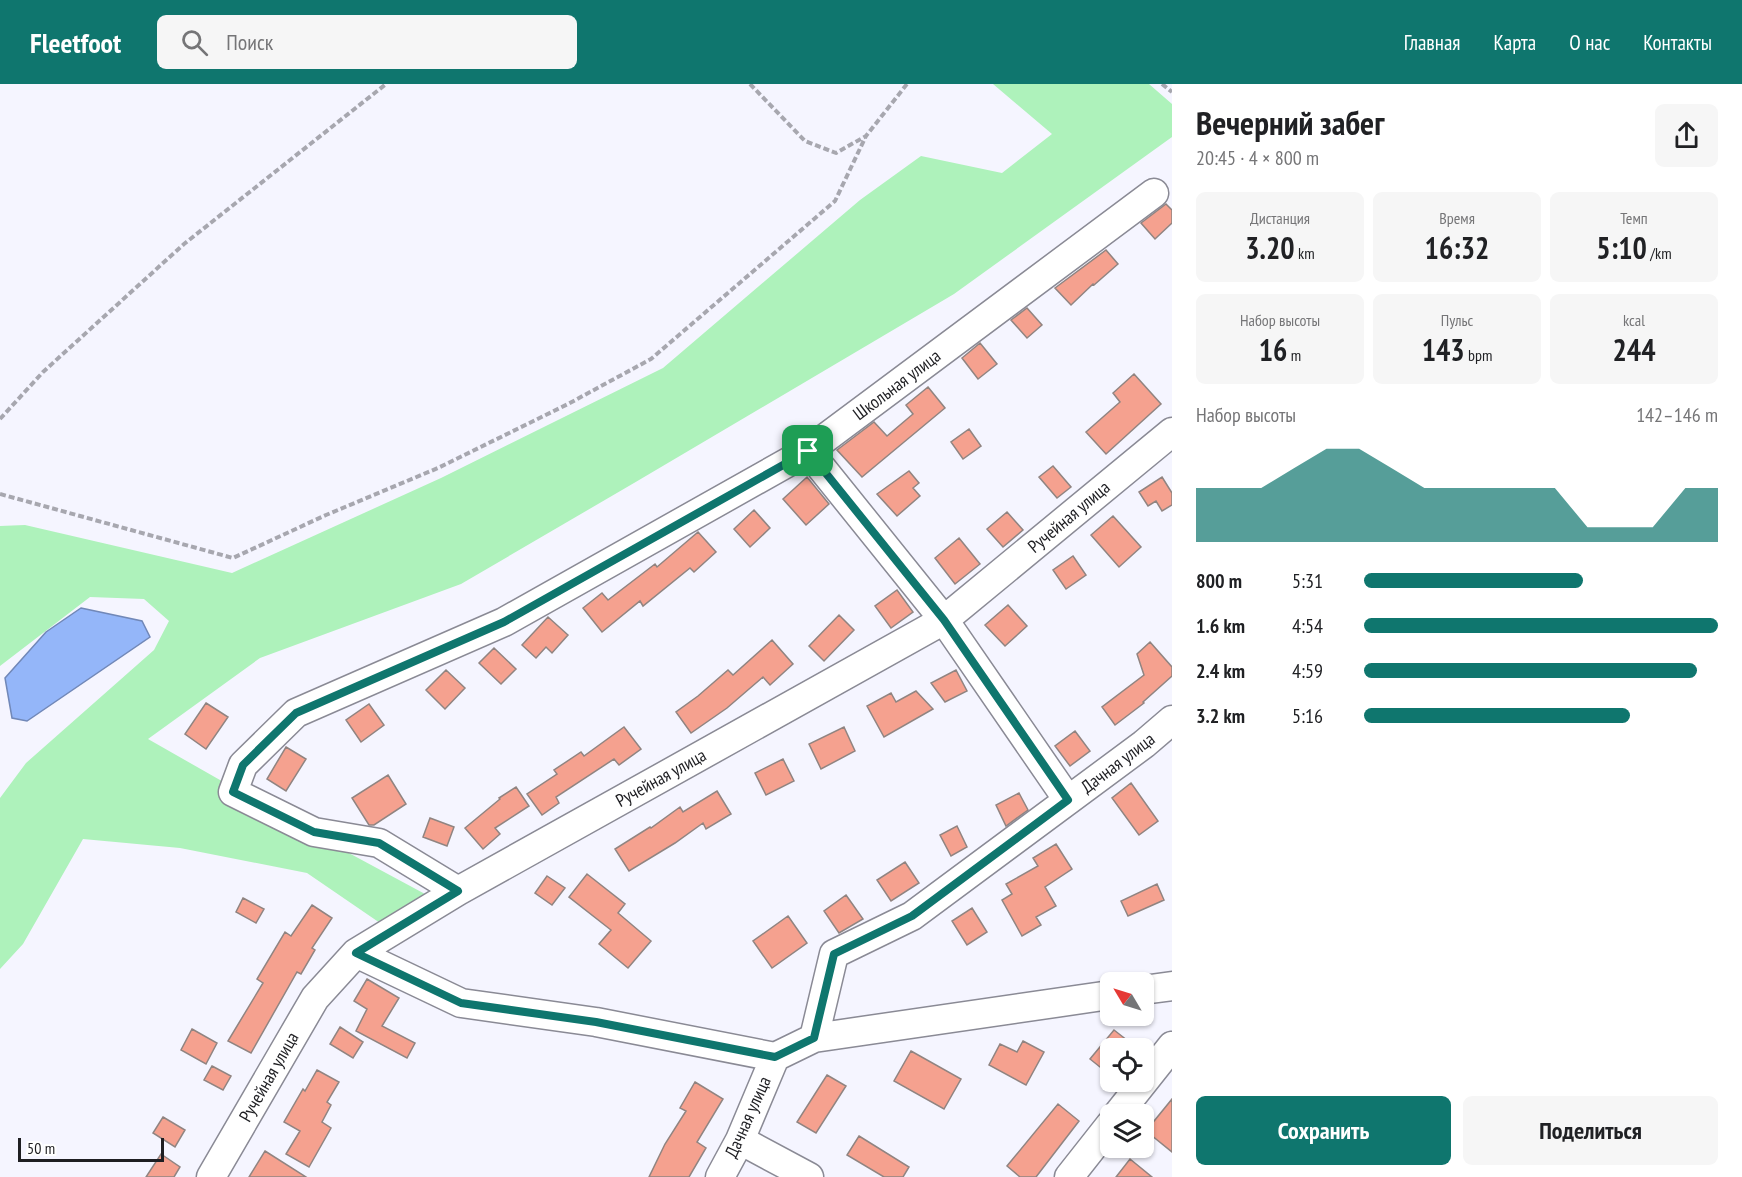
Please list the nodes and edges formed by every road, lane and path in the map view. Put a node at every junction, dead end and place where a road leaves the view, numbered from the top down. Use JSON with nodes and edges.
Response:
{"nodes":[{"id":1,"x":386,"y":84,"type":"edge"},
{"id":2,"x":750,"y":84,"type":"edge"},
{"id":3,"x":907,"y":84,"type":"edge"},
{"id":4,"x":1162,"y":84,"type":"edge"},
{"id":5,"x":1172,"y":92,"type":"edge"},
{"id":6,"x":866,"y":136,"type":"junction"},
{"id":7,"x":1154,"y":194,"type":"dead end"},
{"id":8,"x":0,"y":419,"type":"edge"},
{"id":9,"x":1172,"y":432,"type":"edge"},
{"id":10,"x":808,"y":451,"type":"junction"},
{"id":11,"x":0,"y":494,"type":"edge"},
{"id":12,"x":944,"y":620,"type":"junction"},
{"id":13,"x":1172,"y":720,"type":"edge"},
{"id":14,"x":1068,"y":800,"type":"junction"},
{"id":15,"x":458,"y":891,"type":"junction"},
{"id":16,"x":356,"y":953,"type":"junction"},
{"id":17,"x":1172,"y":986,"type":"edge"},
{"id":18,"x":1154,"y":988,"type":"edge"},
{"id":19,"x":1100,"y":996,"type":"edge"},
{"id":20,"x":814,"y":1038,"type":"junction"},
{"id":21,"x":1172,"y":1046,"type":"edge"},
{"id":22,"x":775,"y":1057,"type":"junction"},
{"id":23,"x":1126,"y":1104,"type":"edge"},
{"id":24,"x":1100,"y":1138,"type":"edge"},
{"id":25,"x":740,"y":1140,"type":"junction"},
{"id":26,"x":211,"y":1177,"type":"edge"},
{"id":27,"x":720,"y":1177,"type":"edge"},
{"id":28,"x":809,"y":1177,"type":"edge"},
{"id":29,"x":1069,"y":1177,"type":"edge"}],
"edges":[{"from":1,"to":8,"type":"path"},
{"from":2,"to":6,"type":"path"},
{"from":3,"to":6,"type":"path"},
{"from":4,"to":5,"type":"path"},
{"from":6,"to":11,"type":"path"},
{"from":7,"to":10,"type":"street","name":"Школьная улица"},
{"from":9,"to":12,"type":"street","name":"Ручейная улица"},
{"from":10,"to":12,"type":"street"},
{"from":10,"to":15,"type":"street","name":"Школьная улица"},
{"from":12,"to":14,"type":"street"},
{"from":12,"to":15,"type":"street","name":"Ручейная улица"},
{"from":13,"to":14,"type":"street","name":"Дачная улица"},
{"from":14,"to":20,"type":"street","name":"Дачная улица"},
{"from":15,"to":16,"type":"street","name":"Ручейная улица"},
{"from":16,"to":22,"type":"street"},
{"from":16,"to":26,"type":"street","name":"Ручейная улица"},
{"from":17,"to":18,"type":"street"},
{"from":19,"to":20,"type":"street"},
{"from":20,"to":22,"type":"street"},
{"from":21,"to":23,"type":"street"},
{"from":22,"to":25,"type":"street","name":"Дачная улица"},
{"from":24,"to":29,"type":"street"},
{"from":25,"to":27,"type":"street","name":"Дачная улица"},
{"from":25,"to":28,"type":"street"}]}
